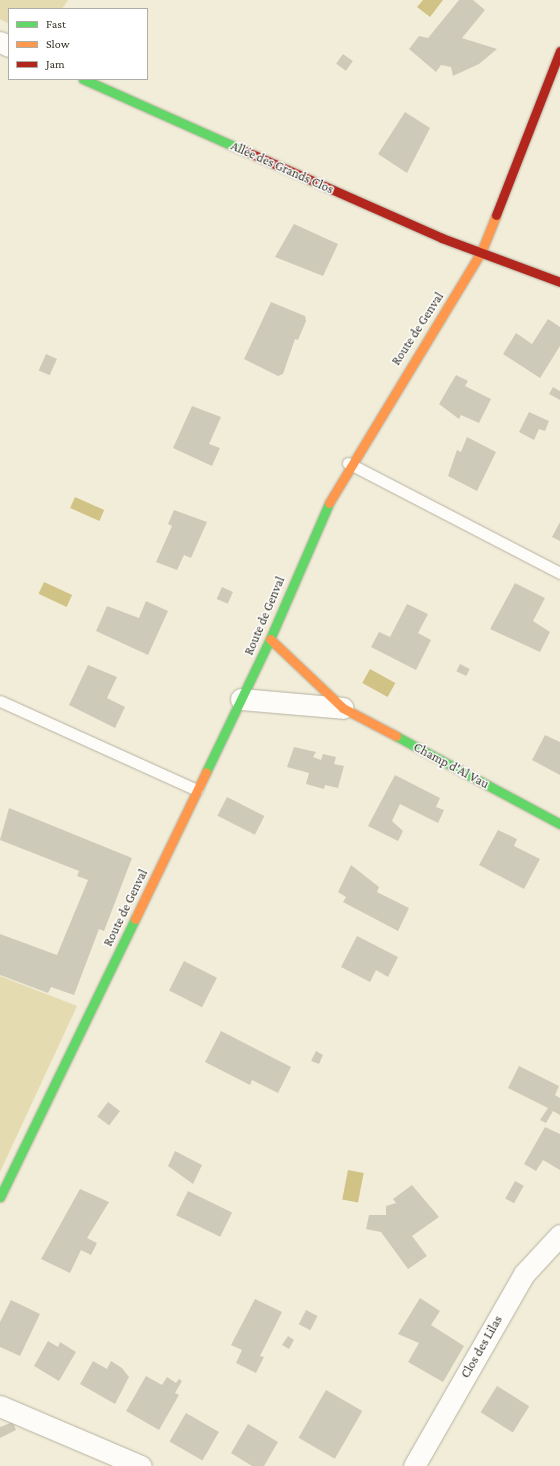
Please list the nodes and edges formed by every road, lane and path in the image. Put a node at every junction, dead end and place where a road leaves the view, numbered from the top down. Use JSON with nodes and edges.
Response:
{"nodes":[{"id":1,"x":560,"y":51,"type":"edge"},
{"id":2,"x":85,"y":80,"type":"edge"},
{"id":3,"x":482,"y":250,"type":"junction"},
{"id":4,"x":560,"y":282,"type":"edge"},
{"id":5,"x":348,"y":463,"type":"junction"},
{"id":6,"x":560,"y":573,"type":"edge"},
{"id":7,"x":270,"y":640,"type":"junction"},
{"id":8,"x":241,"y":700,"type":"junction"},
{"id":9,"x":0,"y":702,"type":"edge"},
{"id":10,"x":343,"y":708,"type":"junction"},
{"id":11,"x":197,"y":790,"type":"junction"},
{"id":12,"x":560,"y":824,"type":"edge"},
{"id":13,"x":0,"y":1197,"type":"edge"},
{"id":14,"x":560,"y":1235,"type":"edge"},
{"id":15,"x":0,"y":1406,"type":"edge"},
{"id":16,"x":141,"y":1466,"type":"edge"},
{"id":17,"x":414,"y":1466,"type":"edge"}],
"edges":[{"from":1,"to":3,"type":"main road","name":"Route de Genval"},
{"from":2,"to":3,"type":"main road","name":"Allée des Grands Clos"},
{"from":3,"to":4,"type":"main road","name":"Allée des Grands Clos"},
{"from":3,"to":5,"type":"main road","name":"Route de Genval"},
{"from":5,"to":6,"type":"lane"},
{"from":5,"to":7,"type":"main road","name":"Route de Genval"},
{"from":7,"to":8,"type":"main road","name":"Route de Genval"},
{"from":7,"to":10,"type":"main road","name":"Champ d'Al Vau"},
{"from":8,"to":10,"type":"street","name":"Champ d'Al Vau"},
{"from":8,"to":11,"type":"main road","name":"Route de Genval"},
{"from":9,"to":11,"type":"lane"},
{"from":10,"to":12,"type":"main road","name":"Champ d'Al Vau"},
{"from":11,"to":13,"type":"main road","name":"Route de Genval"},
{"from":14,"to":17,"type":"street","name":"Clos des Lilas"},
{"from":15,"to":16,"type":"street"}]}
